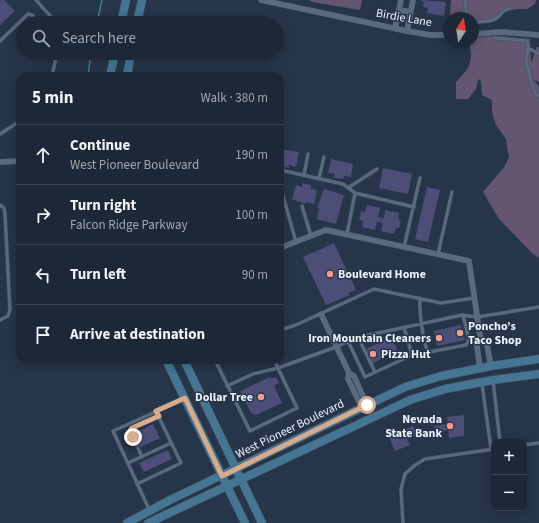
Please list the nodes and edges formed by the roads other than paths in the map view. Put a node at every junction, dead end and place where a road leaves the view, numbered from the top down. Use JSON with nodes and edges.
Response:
{"nodes":[{"id":1,"x":36,"y":0,"type":"edge"},
{"id":2,"x":126,"y":0,"type":"edge"},
{"id":3,"x":142,"y":0,"type":"edge"},
{"id":4,"x":262,"y":0,"type":"edge"},
{"id":5,"x":401,"y":0,"type":"edge"},
{"id":6,"x":413,"y":0,"type":"edge"},
{"id":7,"x":465,"y":0,"type":"edge"},
{"id":8,"x":511,"y":8,"type":"dead end"},
{"id":9,"x":399,"y":10,"type":"junction"},
{"id":10,"x":411,"y":12,"type":"junction"},
{"id":11,"x":466,"y":12,"type":"edge"},
{"id":12,"x":50,"y":16,"type":"edge"},
{"id":13,"x":123,"y":16,"type":"edge"},
{"id":14,"x":139,"y":16,"type":"edge"},
{"id":15,"x":479,"y":21,"type":"edge"},
{"id":16,"x":16,"y":26,"type":"edge"},
{"id":17,"x":395,"y":28,"type":"junction"},
{"id":18,"x":407,"y":31,"type":"junction"},
{"id":19,"x":479,"y":34,"type":"edge"},
{"id":20,"x":443,"y":35,"type":"edge"},
{"id":21,"x":539,"y":35,"type":"edge"},
{"id":22,"x":495,"y":38,"type":"dead end"},
{"id":23,"x":0,"y":41,"type":"edge"},
{"id":24,"x":528,"y":48,"type":"junction"},
{"id":25,"x":539,"y":54,"type":"edge"},
{"id":26,"x":55,"y":60,"type":"edge"},
{"id":27,"x":113,"y":60,"type":"edge"},
{"id":28,"x":130,"y":60,"type":"edge"},
{"id":29,"x":53,"y":72,"type":"edge"},
{"id":30,"x":111,"y":72,"type":"edge"},
{"id":31,"x":128,"y":72,"type":"edge"},
{"id":32,"x":539,"y":96,"type":"edge"},
{"id":33,"x":16,"y":124,"type":"edge"},
{"id":34,"x":0,"y":134,"type":"edge"},
{"id":35,"x":308,"y":154,"type":"dead end"},
{"id":36,"x":324,"y":157,"type":"dead end"},
{"id":37,"x":16,"y":161,"type":"edge"},
{"id":38,"x":0,"y":162,"type":"edge"},
{"id":39,"x":377,"y":169,"type":"dead end"},
{"id":40,"x":284,"y":171,"type":"edge"},
{"id":41,"x":304,"y":175,"type":"junction"},
{"id":42,"x":319,"y":178,"type":"junction"},
{"id":43,"x":420,"y":178,"type":"dead end"},
{"id":44,"x":348,"y":188,"type":"junction"},
{"id":45,"x":452,"y":192,"type":"dead end"},
{"id":46,"x":355,"y":194,"type":"junction"},
{"id":47,"x":284,"y":199,"type":"edge"},
{"id":48,"x":285,"y":202,"type":"joint"},
{"id":49,"x":0,"y":205,"type":"edge"},
{"id":50,"x":302,"y":206,"type":"dead end"},
{"id":51,"x":414,"y":207,"type":"junction"},
{"id":52,"x":0,"y":214,"type":"edge"},
{"id":53,"x":5,"y":214,"type":"junction"},
{"id":54,"x":347,"y":234,"type":"junction"},
{"id":55,"x":311,"y":236,"type":"junction"},
{"id":56,"x":296,"y":242,"type":"junction"},
{"id":57,"x":284,"y":246,"type":"edge"},
{"id":58,"x":404,"y":247,"type":"junction"},
{"id":59,"x":438,"y":254,"type":"junction"},
{"id":60,"x":420,"y":298,"type":"junction"},
{"id":61,"x":474,"y":298,"type":"junction"},
{"id":62,"x":539,"y":307,"type":"edge"},
{"id":63,"x":321,"y":314,"type":"junction"},
{"id":64,"x":463,"y":315,"type":"junction"},
{"id":65,"x":477,"y":317,"type":"junction"},
{"id":66,"x":0,"y":320,"type":"edge"},
{"id":67,"x":421,"y":323,"type":"junction"},
{"id":68,"x":404,"y":327,"type":"junction"},
{"id":69,"x":284,"y":329,"type":"edge"},
{"id":70,"x":480,"y":336,"type":"junction"},
{"id":71,"x":358,"y":337,"type":"junction"},
{"id":72,"x":348,"y":341,"type":"junction"},
{"id":73,"x":336,"y":346,"type":"junction"},
{"id":74,"x":539,"y":359,"type":"edge"},
{"id":75,"x":168,"y":364,"type":"edge"},
{"id":76,"x":186,"y":364,"type":"edge"},
{"id":77,"x":217,"y":364,"type":"edge"},
{"id":78,"x":276,"y":364,"type":"edge"},
{"id":79,"x":490,"y":366,"type":"junction"},
{"id":80,"x":278,"y":368,"type":"junction"},
{"id":81,"x":480,"y":368,"type":"junction"},
{"id":82,"x":376,"y":372,"type":"junction"},
{"id":83,"x":539,"y":374,"type":"edge"},
{"id":84,"x":493,"y":380,"type":"junction"},
{"id":85,"x":482,"y":382,"type":"junction"},
{"id":86,"x":227,"y":386,"type":"junction"},
{"id":87,"x":185,"y":398,"type":"junction"},
{"id":88,"x":364,"y":406,"type":"junction"},
{"id":89,"x":156,"y":411,"type":"junction"},
{"id":90,"x":159,"y":416,"type":"junction"},
{"id":91,"x":133,"y":437,"type":"dead end"},
{"id":92,"x":491,"y":439,"type":"edge"},
{"id":93,"x":500,"y":439,"type":"edge"},
{"id":94,"x":171,"y":443,"type":"junction"},
{"id":95,"x":539,"y":444,"type":"edge"},
{"id":96,"x":527,"y":445,"type":"edge"},
{"id":97,"x":138,"y":448,"type":"dead end"},
{"id":98,"x":491,"y":449,"type":"edge"},
{"id":99,"x":142,"y":457,"type":"junction"},
{"id":100,"x":128,"y":463,"type":"junction"},
{"id":101,"x":236,"y":469,"type":"junction"},
{"id":102,"x":222,"y":476,"type":"junction"},
{"id":103,"x":240,"y":479,"type":"junction"},
{"id":104,"x":137,"y":484,"type":"junction"},
{"id":105,"x":227,"y":486,"type":"junction"},
{"id":106,"x":150,"y":511,"type":"junction"},
{"id":107,"x":127,"y":523,"type":"edge"},
{"id":108,"x":142,"y":523,"type":"edge"},
{"id":109,"x":148,"y":523,"type":"edge"},
{"id":110,"x":244,"y":523,"type":"edge"},
{"id":111,"x":262,"y":523,"type":"edge"},
{"id":112,"x":403,"y":523,"type":"edge"}],
"edges":[{"from":1,"to":12,"type":"lane"},
{"from":2,"to":13,"type":"main road"},
{"from":3,"to":14,"type":"main road"},
{"from":4,"to":17,"type":"street","name":"Birdie Lane"},
{"from":5,"to":9,"type":"street"},
{"from":6,"to":10,"type":"street"},
{"from":7,"to":11,"type":"lane"},
{"from":8,"to":15,"type":"lane"},
{"from":9,"to":10,"type":"street"},
{"from":9,"to":17,"type":"street"},
{"from":10,"to":18,"type":"street"},
{"from":16,"to":23,"type":"lane"},
{"from":17,"to":18,"type":"street","name":"Birdie Lane"},
{"from":18,"to":20,"type":"street","name":"Birdie Lane"},
{"from":19,"to":21,"type":"street"},
{"from":22,"to":24,"type":"lane"},
{"from":24,"to":25,"type":"lane"},
{"from":24,"to":32,"type":"lane"},
{"from":26,"to":29,"type":"lane"},
{"from":27,"to":30,"type":"main road"},
{"from":28,"to":31,"type":"main road"},
{"from":33,"to":34,"type":"lane"},
{"from":35,"to":41,"type":"lane"},
{"from":36,"to":42,"type":"lane"},
{"from":37,"to":38,"type":"street"},
{"from":39,"to":44,"type":"lane"},
{"from":40,"to":41,"type":"lane"},
{"from":41,"to":42,"type":"lane"},
{"from":42,"to":44,"type":"lane"},
{"from":43,"to":51,"type":"lane"},
{"from":44,"to":46,"type":"lane"},
{"from":45,"to":59,"type":"lane"},
{"from":46,"to":51,"type":"lane"},
{"from":46,"to":54,"type":"lane"},
{"from":47,"to":48,"type":"lane"},
{"from":48,"to":56,"type":"lane"},
{"from":49,"to":53,"type":"lane"},
{"from":50,"to":55,"type":"lane"},
{"from":51,"to":58,"type":"lane"},
{"from":52,"to":53,"type":"lane"},
{"from":53,"to":66,"type":"lane"},
{"from":54,"to":55,"type":"street"},
{"from":54,"to":58,"type":"street"},
{"from":55,"to":56,"type":"street"},
{"from":56,"to":57,"type":"street"},
{"from":58,"to":59,"type":"street"},
{"from":59,"to":61,"type":"street"},
{"from":60,"to":61,"type":"lane"},
{"from":60,"to":63,"type":"lane"},
{"from":60,"to":67,"type":"lane"},
{"from":61,"to":65,"type":"street"},
{"from":62,"to":65,"type":"lane"},
{"from":63,"to":69,"type":"lane"},
{"from":63,"to":73,"type":"street"},
{"from":64,"to":65,"type":"lane"},
{"from":64,"to":67,"type":"lane"},
{"from":64,"to":67,"type":"lane"},
{"from":65,"to":70,"type":"street"},
{"from":67,"to":68,"type":"lane"},
{"from":68,"to":71,"type":"lane"},
{"from":68,"to":82,"type":"lane"},
{"from":70,"to":79,"type":"street"},
{"from":70,"to":81,"type":"street"},
{"from":71,"to":72,"type":"lane"},
{"from":71,"to":82,"type":"lane"},
{"from":72,"to":73,"type":"lane"},
{"from":72,"to":82,"type":"lane"},
{"from":73,"to":80,"type":"lane"},
{"from":73,"to":88,"type":"street"},
{"from":74,"to":79,"type":"main road","name":"West Pioneer Boulevard"},
{"from":75,"to":87,"type":"main road"},
{"from":76,"to":101,"type":"main road"},
{"from":77,"to":86,"type":"lane"},
{"from":78,"to":80,"type":"lane"},
{"from":79,"to":81,"type":"main road","name":"West Pioneer Boulevard"},
{"from":79,"to":84,"type":"main road"},
{"from":80,"to":86,"type":"lane"},
{"from":80,"to":86,"type":"lane"},
{"from":81,"to":85,"type":"main road"},
{"from":81,"to":88,"type":"main road","name":"West Pioneer Boulevard"},
{"from":83,"to":84,"type":"main road","name":"West Pioneer Boulevard"},
{"from":84,"to":85,"type":"main road","name":"West Pioneer Boulevard"},
{"from":84,"to":93,"type":"lane"},
{"from":85,"to":92,"type":"lane"},
{"from":85,"to":103,"type":"main road","name":"West Pioneer Boulevard"},
{"from":87,"to":89,"type":"lane"},
{"from":87,"to":102,"type":"main road"},
{"from":88,"to":101,"type":"main road","name":"West Pioneer Boulevard"},
{"from":89,"to":90,"type":"lane"},
{"from":89,"to":100,"type":"lane"},
{"from":90,"to":91,"type":"lane"},
{"from":90,"to":94,"type":"lane"},
{"from":94,"to":99,"type":"lane"},
{"from":94,"to":104,"type":"lane"},
{"from":95,"to":96,"type":"lane"},
{"from":97,"to":99,"type":"lane"},
{"from":98,"to":112,"type":"lane"},
{"from":99,"to":100,"type":"lane"},
{"from":100,"to":104,"type":"lane"},
{"from":101,"to":102,"type":"main road","name":"West Pioneer Boulevard"},
{"from":101,"to":103,"type":"main road"},
{"from":102,"to":105,"type":"main road"},
{"from":102,"to":106,"type":"main road","name":"West Pioneer Boulevard"},
{"from":103,"to":105,"type":"main road","name":"West Pioneer Boulevard"},
{"from":103,"to":111,"type":"main road"},
{"from":104,"to":106,"type":"lane"},
{"from":105,"to":109,"type":"main road","name":"West Pioneer Boulevard"},
{"from":105,"to":110,"type":"main road"},
{"from":106,"to":107,"type":"main road","name":"West Pioneer Boulevard"},
{"from":106,"to":108,"type":"main road"}]}
